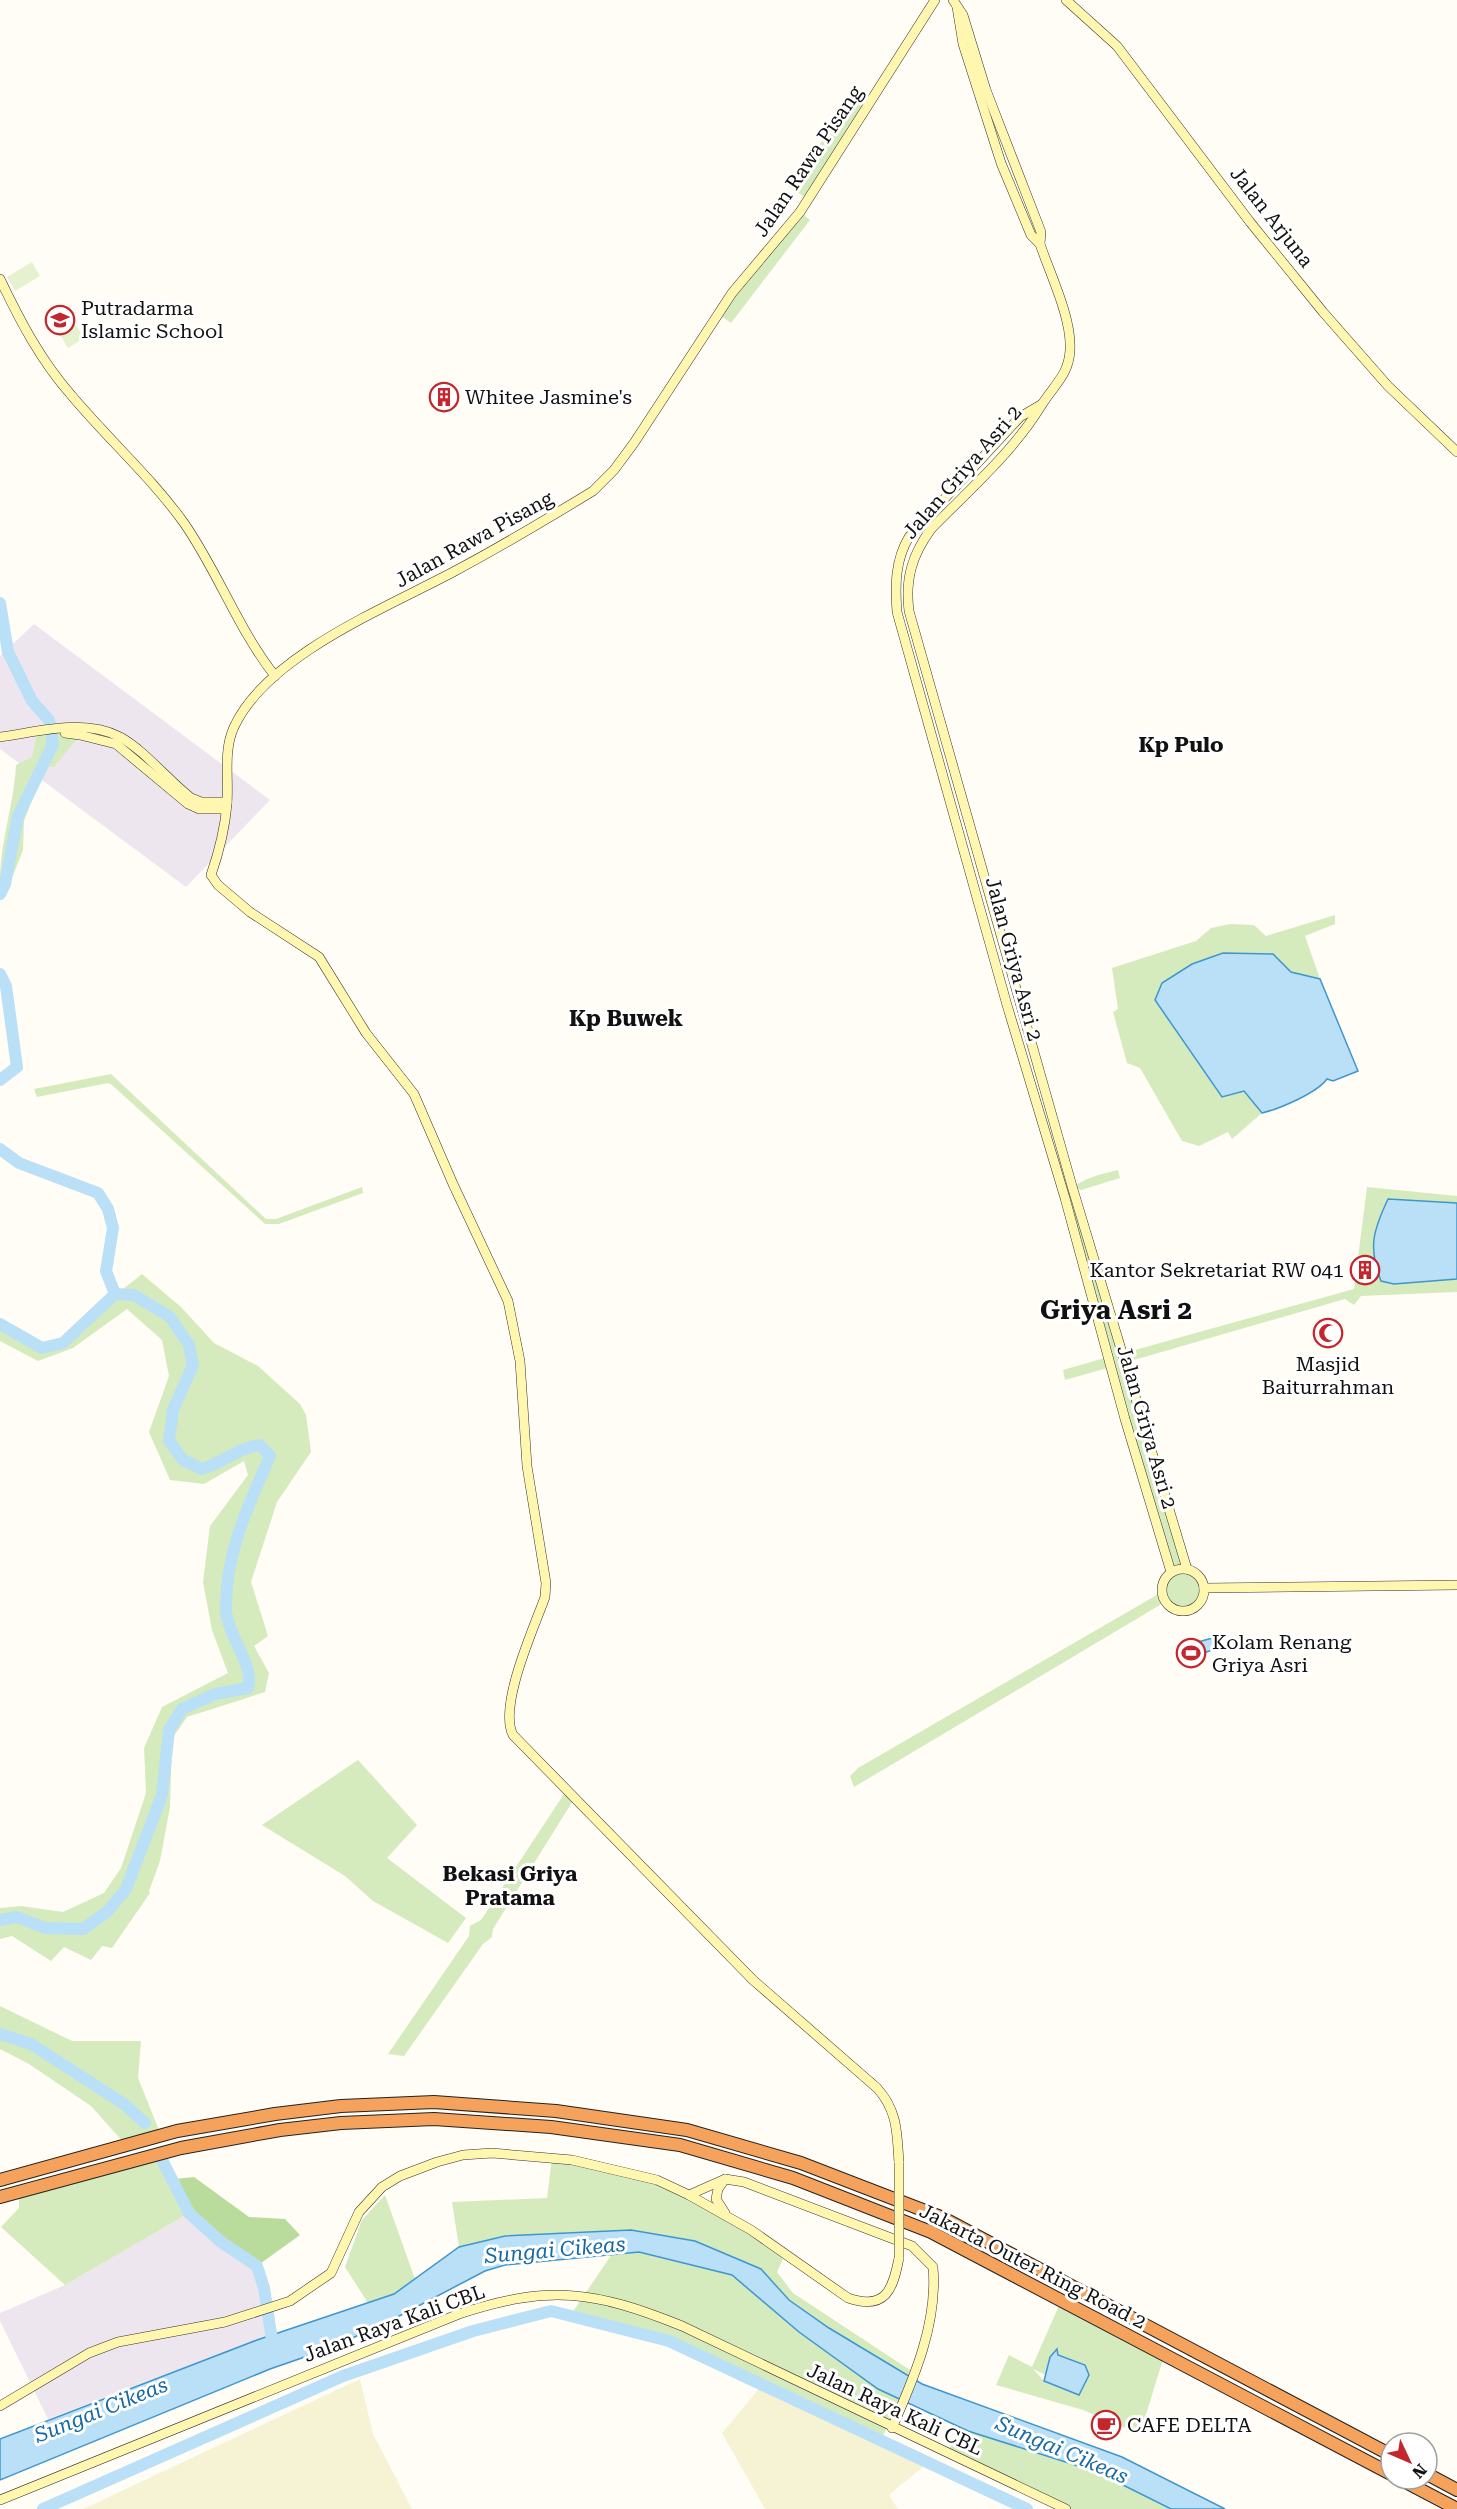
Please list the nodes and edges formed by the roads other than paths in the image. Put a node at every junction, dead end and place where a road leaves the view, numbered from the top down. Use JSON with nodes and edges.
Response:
{"nodes":[{"id":1,"x":935,"y":0,"type":"edge"},
{"id":2,"x":1066,"y":0,"type":"edge"},
{"id":3,"x":955,"y":3,"type":"edge"},
{"id":4,"x":0,"y":279,"type":"edge"},
{"id":5,"x":1042,"y":404,"type":"junction"},
{"id":6,"x":1457,"y":452,"type":"edge"},
{"id":7,"x":275,"y":676,"type":"junction"},
{"id":8,"x":37,"y":733,"type":"junction"},
{"id":9,"x":0,"y":737,"type":"edge"},
{"id":10,"x":0,"y":742,"type":"edge"},
{"id":11,"x":227,"y":806,"type":"junction"},
{"id":12,"x":1187,"y":1569,"type":"junction"},
{"id":13,"x":1171,"y":1572,"type":"junction"},
{"id":14,"x":1457,"y":1585,"type":"edge"},
{"id":15,"x":1204,"y":1588,"type":"junction"},
{"id":16,"x":3,"y":2179,"type":"edge"},
{"id":17,"x":725,"y":2179,"type":"junction"},
{"id":18,"x":689,"y":2195,"type":"junction"},
{"id":19,"x":3,"y":2196,"type":"edge"},
{"id":20,"x":728,"y":2216,"type":"junction"},
{"id":21,"x":0,"y":2406,"type":"edge"},
{"id":22,"x":892,"y":2428,"type":"junction"},
{"id":23,"x":1379,"y":2449,"type":"edge"},
{"id":24,"x":1379,"y":2468,"type":"edge"},
{"id":25,"x":1439,"y":2480,"type":"edge"},
{"id":26,"x":1457,"y":2490,"type":"edge"},
{"id":27,"x":1423,"y":2491,"type":"edge"},
{"id":28,"x":0,"y":2500,"type":"edge"},
{"id":29,"x":1065,"y":2509,"type":"edge"},
{"id":30,"x":1457,"y":2509,"type":"edge"}],
"edges":[{"from":1,"to":7,"type":"street","name":"Jalan Rawa Pisang"},
{"from":2,"to":6,"type":"street","name":"Jalan Arjuna"},
{"from":3,"to":5,"type":"street","name":"Jalan Griya Asri 2"},
{"from":4,"to":7,"type":"street"},
{"from":5,"to":12,"type":"street","name":"Jalan Griya Asri 2"},
{"from":5,"to":13,"type":"street","name":"Jalan Griya Asri 2"},
{"from":7,"to":11,"type":"street","name":"Jalan Rawa Pisang"},
{"from":8,"to":9,"type":"street"},
{"from":8,"to":10,"type":"street"},
{"from":8,"to":11,"type":"street"},
{"from":11,"to":20,"type":"street","name":"Jalan Rawa Pisang","bridge":true},
{"from":12,"to":13,"type":"street"},
{"from":12,"to":15,"type":"street"},
{"from":13,"to":15,"type":"street"},
{"from":14,"to":15,"type":"street"},
{"from":16,"to":23,"type":"highway","name":"Jakarta Outer Ring Road 2"},
{"from":17,"to":18,"type":"street"},
{"from":17,"to":20,"type":"street"},
{"from":17,"to":22,"type":"street"},
{"from":18,"to":20,"type":"street"},
{"from":18,"to":21,"type":"street"},
{"from":19,"to":24,"type":"highway","name":"Jakarta Outer Ring Road 2"},
{"from":22,"to":28,"type":"street","name":"Jalan Raya Kali CBL"},
{"from":22,"to":29,"type":"street","name":"Jalan Raya Kali CBL"},
{"from":25,"to":26,"type":"highway"},
{"from":27,"to":30,"type":"highway"}]}
